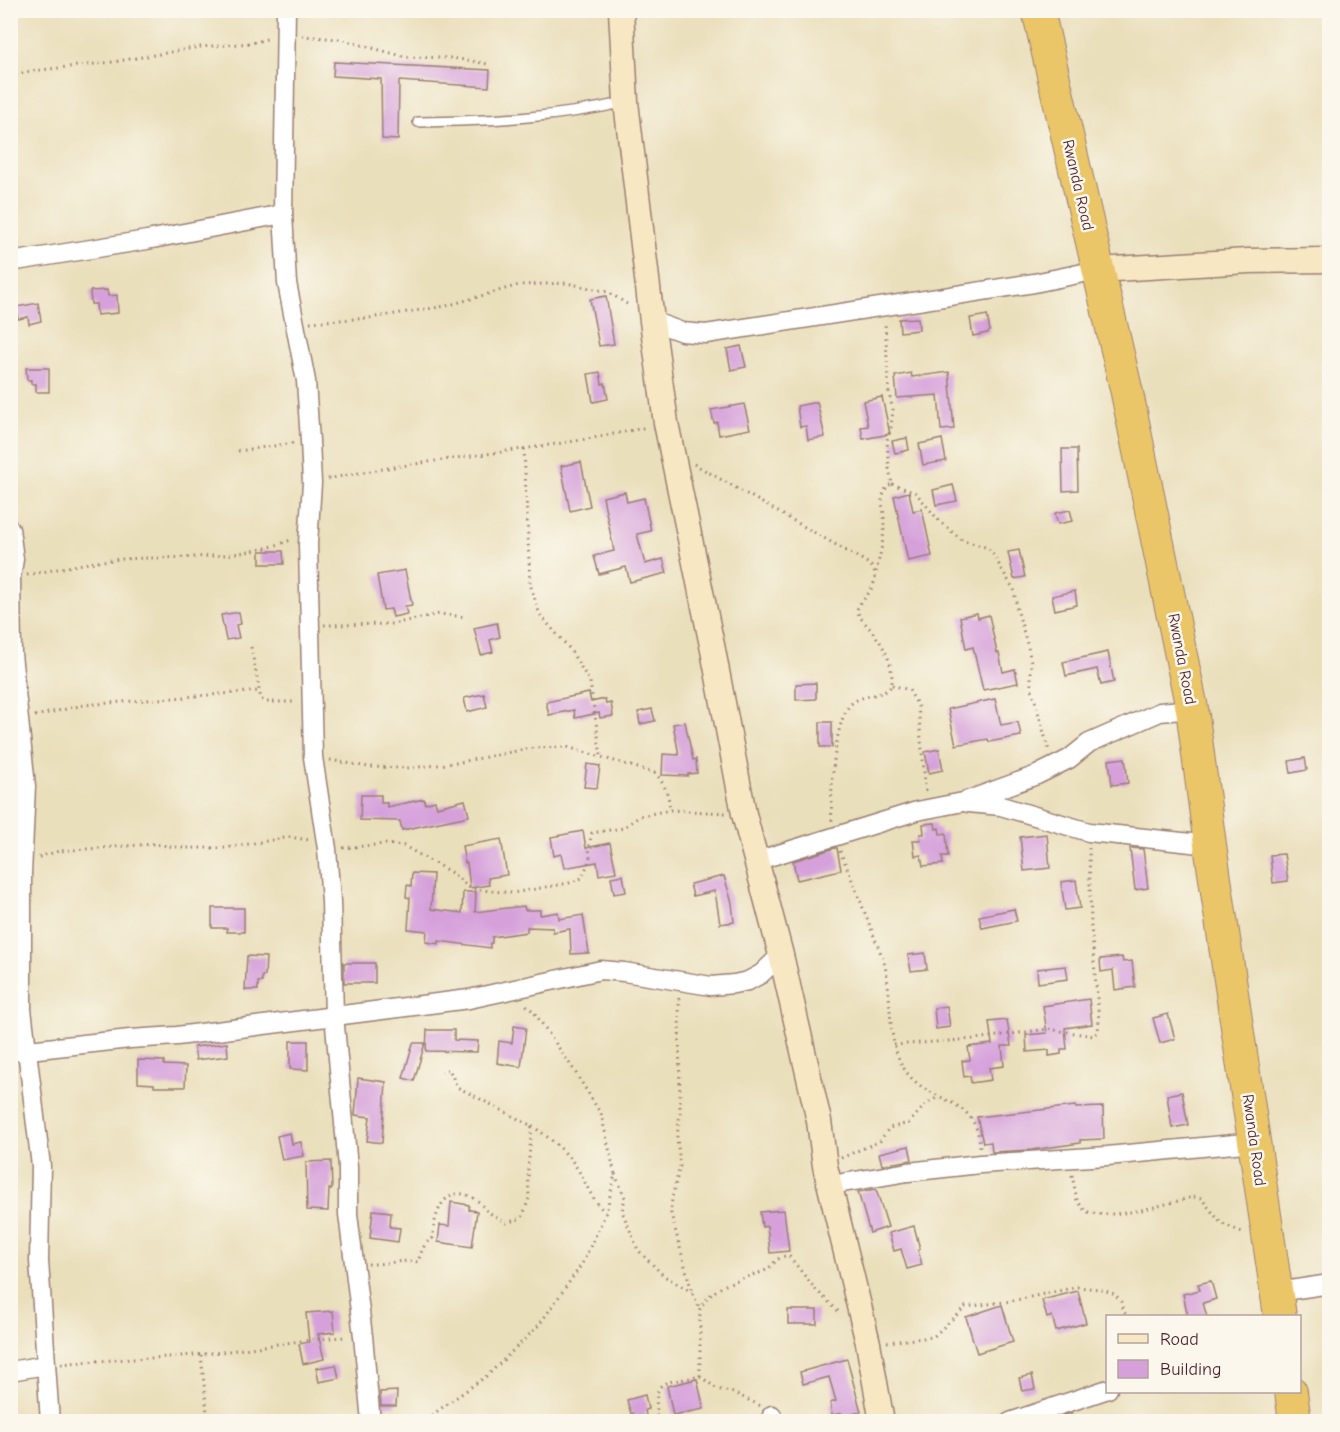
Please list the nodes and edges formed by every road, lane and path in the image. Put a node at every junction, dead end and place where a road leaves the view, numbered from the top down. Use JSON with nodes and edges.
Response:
{"nodes":[{"id":1,"x":286,"y":10,"type":"edge"},
{"id":2,"x":621,"y":10,"type":"edge"},
{"id":3,"x":1038,"y":10,"type":"edge"},
{"id":4,"x":286,"y":34,"type":"junction"},
{"id":5,"x":488,"y":64,"type":"dead end"},
{"id":6,"x":10,"y":76,"type":"edge"},
{"id":7,"x":626,"y":102,"type":"junction"},
{"id":8,"x":418,"y":122,"type":"dead end"},
{"id":9,"x":284,"y":214,"type":"junction"},
{"id":10,"x":1329,"y":261,"type":"edge"},
{"id":11,"x":10,"y":262,"type":"edge"},
{"id":12,"x":1098,"y":270,"type":"junction"},
{"id":13,"x":884,"y":305,"type":"junction"},
{"id":14,"x":652,"y":321,"type":"junction"},
{"id":15,"x":296,"y":323,"type":"junction"},
{"id":16,"x":666,"y":423,"type":"junction"},
{"id":17,"x":310,"y":441,"type":"junction"},
{"id":18,"x":524,"y":449,"type":"junction"},
{"id":19,"x":237,"y":451,"type":"dead end"},
{"id":20,"x":673,"y":453,"type":"junction"},
{"id":21,"x":312,"y":483,"type":"junction"},
{"id":22,"x":892,"y":484,"type":"junction"},
{"id":23,"x":10,"y":529,"type":"edge"},
{"id":24,"x":309,"y":532,"type":"junction"},
{"id":25,"x":876,"y":573,"type":"junction"},
{"id":26,"x":11,"y":578,"type":"edge"},
{"id":27,"x":466,"y":617,"type":"dead end"},
{"id":28,"x":310,"y":626,"type":"junction"},
{"id":29,"x":251,"y":647,"type":"dead end"},
{"id":30,"x":892,"y":685,"type":"junction"},
{"id":31,"x":259,"y":691,"type":"junction"},
{"id":32,"x":312,"y":705,"type":"junction"},
{"id":33,"x":1192,"y":709,"type":"junction"},
{"id":34,"x":19,"y":716,"type":"junction"},
{"id":35,"x":602,"y":756,"type":"junction"},
{"id":36,"x":314,"y":757,"type":"junction"},
{"id":37,"x":1054,"y":767,"type":"junction"},
{"id":38,"x":963,"y":802,"type":"junction"},
{"id":39,"x":670,"y":810,"type":"junction"},
{"id":40,"x":918,"y":811,"type":"junction"},
{"id":41,"x":744,"y":814,"type":"junction"},
{"id":42,"x":1089,"y":832,"type":"junction"},
{"id":43,"x":834,"y":836,"type":"junction"},
{"id":44,"x":326,"y":843,"type":"junction"},
{"id":45,"x":1210,"y":845,"type":"junction"},
{"id":46,"x":756,"y":861,"type":"junction"},
{"id":47,"x":23,"y":862,"type":"junction"},
{"id":48,"x":781,"y":955,"type":"junction"},
{"id":49,"x":679,"y":981,"type":"junction"},
{"id":50,"x":510,"y":991,"type":"junction"},
{"id":51,"x":334,"y":1015,"type":"junction"},
{"id":52,"x":894,"y":1045,"type":"junction"},
{"id":53,"x":19,"y":1052,"type":"edge"},
{"id":54,"x":442,"y":1072,"type":"dead end"},
{"id":55,"x":938,"y":1097,"type":"junction"},
{"id":56,"x":531,"y":1126,"type":"junction"},
{"id":57,"x":1255,"y":1142,"type":"junction"},
{"id":58,"x":1068,"y":1158,"type":"junction"},
{"id":59,"x":980,"y":1164,"type":"junction"},
{"id":60,"x":615,"y":1174,"type":"junction"},
{"id":61,"x":828,"y":1175,"type":"junction"},
{"id":62,"x":606,"y":1213,"type":"junction"},
{"id":63,"x":1269,"y":1241,"type":"junction"},
{"id":64,"x":354,"y":1264,"type":"junction"},
{"id":65,"x":1329,"y":1284,"type":"edge"},
{"id":66,"x":692,"y":1292,"type":"junction"},
{"id":67,"x":1279,"y":1304,"type":"edge"},
{"id":68,"x":700,"y":1309,"type":"junction"},
{"id":69,"x":1125,"y":1315,"type":"edge"},
{"id":70,"x":363,"y":1336,"type":"junction"},
{"id":71,"x":868,"y":1343,"type":"junction"},
{"id":72,"x":201,"y":1354,"type":"junction"},
{"id":73,"x":46,"y":1365,"type":"junction"},
{"id":74,"x":10,"y":1371,"type":"edge"},
{"id":75,"x":700,"y":1376,"type":"junction"},
{"id":76,"x":1106,"y":1389,"type":"edge"},
{"id":77,"x":1291,"y":1393,"type":"edge"},
{"id":78,"x":772,"y":1418,"type":"edge"},
{"id":79,"x":50,"y":1422,"type":"edge"},
{"id":80,"x":208,"y":1422,"type":"edge"},
{"id":81,"x":371,"y":1422,"type":"edge"},
{"id":82,"x":422,"y":1422,"type":"edge"},
{"id":83,"x":658,"y":1422,"type":"edge"},
{"id":84,"x":802,"y":1422,"type":"edge"},
{"id":85,"x":882,"y":1422,"type":"edge"},
{"id":86,"x":1010,"y":1422,"type":"edge"},
{"id":87,"x":1295,"y":1422,"type":"edge"}],
"edges":[{"from":1,"to":4,"type":"street"},
{"from":2,"to":7,"type":"street"},
{"from":3,"to":12,"type":"highway","name":"Rwanda Road"},
{"from":4,"to":5,"type":"path"},
{"from":4,"to":6,"type":"path"},
{"from":4,"to":9,"type":"street"},
{"from":7,"to":8,"type":"lane"},
{"from":7,"to":14,"type":"street"},
{"from":9,"to":11,"type":"street"},
{"from":9,"to":15,"type":"street"},
{"from":10,"to":12,"type":"street"},
{"from":12,"to":13,"type":"street"},
{"from":12,"to":33,"type":"highway","name":"Rwanda Road"},
{"from":13,"to":14,"type":"street"},
{"from":13,"to":22,"type":"path"},
{"from":14,"to":15,"type":"path"},
{"from":14,"to":16,"type":"street"},
{"from":15,"to":17,"type":"street"},
{"from":16,"to":18,"type":"path"},
{"from":16,"to":20,"type":"street"},
{"from":17,"to":19,"type":"path"},
{"from":17,"to":21,"type":"street"},
{"from":18,"to":21,"type":"path"},
{"from":18,"to":35,"type":"path"},
{"from":20,"to":25,"type":"path"},
{"from":20,"to":41,"type":"street"},
{"from":21,"to":24,"type":"street"},
{"from":22,"to":25,"type":"path"},
{"from":22,"to":37,"type":"path"},
{"from":23,"to":26,"type":"street"},
{"from":24,"to":26,"type":"path"},
{"from":24,"to":28,"type":"street"},
{"from":25,"to":30,"type":"path"},
{"from":26,"to":34,"type":"street"},
{"from":27,"to":28,"type":"path"},
{"from":28,"to":32,"type":"street"},
{"from":29,"to":31,"type":"path"},
{"from":30,"to":40,"type":"path"},
{"from":30,"to":43,"type":"path"},
{"from":31,"to":32,"type":"path"},
{"from":31,"to":34,"type":"path"},
{"from":32,"to":36,"type":"street"},
{"from":33,"to":37,"type":"street"},
{"from":33,"to":45,"type":"highway","name":"Rwanda Road"},
{"from":34,"to":47,"type":"street"},
{"from":35,"to":36,"type":"path"},
{"from":35,"to":39,"type":"path"},
{"from":36,"to":44,"type":"street"},
{"from":37,"to":38,"type":"street"},
{"from":38,"to":40,"type":"street"},
{"from":38,"to":42,"type":"street"},
{"from":39,"to":41,"type":"path"},
{"from":39,"to":44,"type":"path"},
{"from":40,"to":43,"type":"street"},
{"from":41,"to":46,"type":"street"},
{"from":42,"to":45,"type":"street"},
{"from":42,"to":52,"type":"path"},
{"from":43,"to":46,"type":"street"},
{"from":43,"to":52,"type":"path"},
{"from":44,"to":47,"type":"path"},
{"from":44,"to":51,"type":"street"},
{"from":45,"to":57,"type":"highway","name":"Rwanda Road"},
{"from":46,"to":48,"type":"street"},
{"from":47,"to":53,"type":"street"},
{"from":48,"to":49,"type":"street"},
{"from":48,"to":61,"type":"street"},
{"from":49,"to":50,"type":"street"},
{"from":49,"to":66,"type":"path"},
{"from":50,"to":51,"type":"street"},
{"from":50,"to":60,"type":"path"},
{"from":51,"to":53,"type":"street"},
{"from":51,"to":64,"type":"street"},
{"from":52,"to":55,"type":"path"},
{"from":53,"to":73,"type":"street"},
{"from":54,"to":56,"type":"path"},
{"from":55,"to":59,"type":"path"},
{"from":55,"to":61,"type":"path"},
{"from":56,"to":62,"type":"path"},
{"from":56,"to":64,"type":"path"},
{"from":57,"to":58,"type":"street"},
{"from":57,"to":63,"type":"highway","name":"Rwanda Road"},
{"from":58,"to":59,"type":"street"},
{"from":58,"to":63,"type":"path"},
{"from":59,"to":61,"type":"street"},
{"from":60,"to":62,"type":"path"},
{"from":60,"to":66,"type":"path"},
{"from":61,"to":71,"type":"street"},
{"from":62,"to":82,"type":"path"},
{"from":63,"to":67,"type":"highway","name":"Rwanda Road"},
{"from":64,"to":70,"type":"street"},
{"from":65,"to":67,"type":"street"},
{"from":66,"to":68,"type":"path"},
{"from":68,"to":71,"type":"path"},
{"from":68,"to":75,"type":"path"},
{"from":69,"to":71,"type":"path"},
{"from":70,"to":72,"type":"path"},
{"from":70,"to":81,"type":"street"},
{"from":71,"to":85,"type":"street"},
{"from":72,"to":73,"type":"path"},
{"from":72,"to":80,"type":"path"},
{"from":73,"to":74,"type":"street"},
{"from":73,"to":79,"type":"street"},
{"from":75,"to":78,"type":"path"},
{"from":75,"to":83,"type":"path"},
{"from":76,"to":86,"type":"street"},
{"from":77,"to":87,"type":"highway"},
{"from":78,"to":84,"type":"path"}]}
